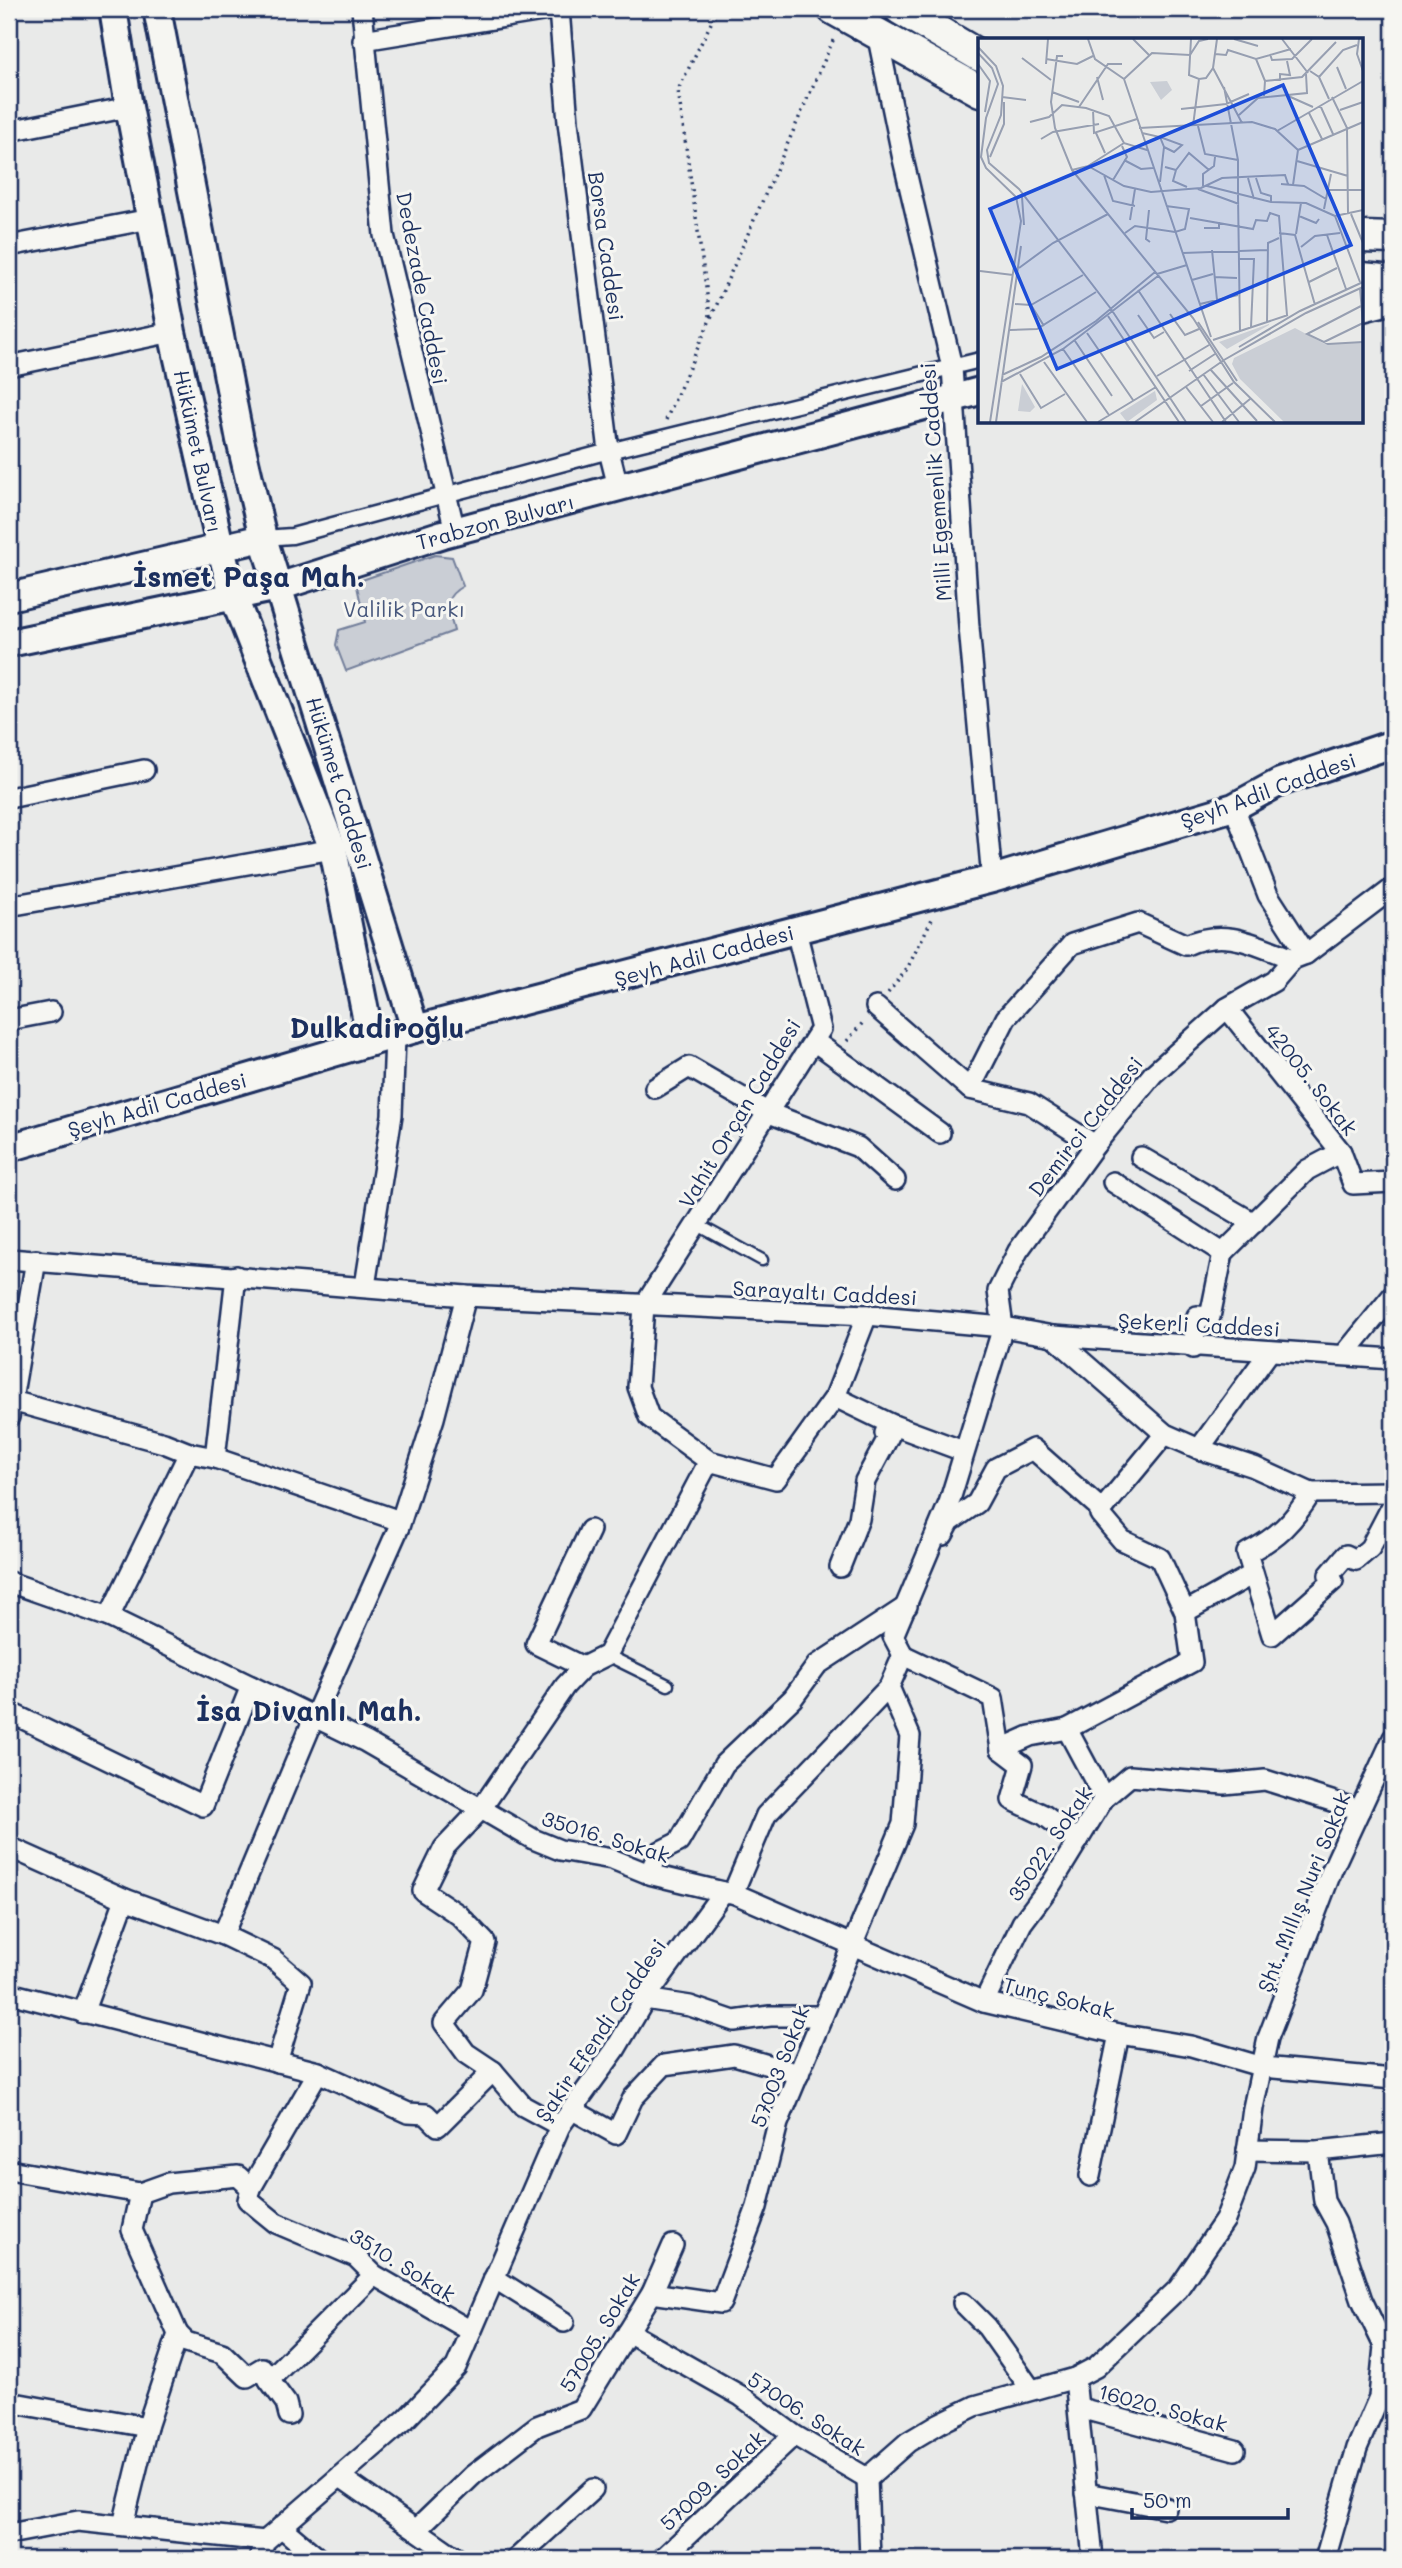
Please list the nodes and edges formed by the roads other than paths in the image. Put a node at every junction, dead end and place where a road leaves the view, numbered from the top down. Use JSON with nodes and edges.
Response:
{"nodes":[{"id":1,"x":113,"y":9,"type":"edge"},
{"id":2,"x":157,"y":9,"type":"edge"},
{"id":3,"x":362,"y":9,"type":"edge"},
{"id":4,"x":557,"y":9,"type":"edge"},
{"id":5,"x":900,"y":9,"type":"edge"},
{"id":6,"x":839,"y":12,"type":"edge"},
{"id":7,"x":877,"y":33,"type":"junction"},
{"id":8,"x":363,"y":40,"type":"junction"},
{"id":9,"x":978,"y":55,"type":"edge"},
{"id":10,"x":930,"y":63,"type":"junction"},
{"id":11,"x":889,"y":87,"type":"junction"},
{"id":12,"x":978,"y":90,"type":"edge"},
{"id":13,"x":129,"y":107,"type":"junction"},
{"id":14,"x":9,"y":131,"type":"edge"},
{"id":15,"x":150,"y":219,"type":"junction"},
{"id":16,"x":1364,"y":237,"type":"edge"},
{"id":17,"x":1393,"y":238,"type":"edge"},
{"id":18,"x":9,"y":246,"type":"edge"},
{"id":19,"x":1364,"y":278,"type":"edge"},
{"id":20,"x":1393,"y":281,"type":"edge"},
{"id":21,"x":1393,"y":298,"type":"edge"},
{"id":22,"x":1364,"y":305,"type":"edge"},
{"id":23,"x":172,"y":332,"type":"junction"},
{"id":24,"x":950,"y":359,"type":"junction"},
{"id":25,"x":978,"y":360,"type":"edge"},
{"id":26,"x":9,"y":366,"type":"edge"},
{"id":27,"x":968,"y":394,"type":"edge"},
{"id":28,"x":610,"y":451,"type":"junction"},
{"id":29,"x":618,"y":487,"type":"junction"},
{"id":30,"x":444,"y":495,"type":"junction"},
{"id":31,"x":455,"y":531,"type":"junction"},
{"id":32,"x":263,"y":538,"type":"junction"},
{"id":33,"x":220,"y":546,"type":"junction"},
{"id":34,"x":278,"y":587,"type":"junction"},
{"id":35,"x":9,"y":597,"type":"edge"},
{"id":36,"x":234,"y":598,"type":"junction"},
{"id":37,"x":9,"y":643,"type":"edge"},
{"id":38,"x":1393,"y":744,"type":"edge"},
{"id":39,"x":144,"y":770,"type":"dead end"},
{"id":40,"x":9,"y":798,"type":"edge"},
{"id":41,"x":1234,"y":807,"type":"junction"},
{"id":42,"x":333,"y":849,"type":"junction"},
{"id":43,"x":992,"y":879,"type":"junction"},
{"id":44,"x":1393,"y":888,"type":"edge"},
{"id":45,"x":9,"y":906,"type":"edge"},
{"id":46,"x":796,"y":931,"type":"junction"},
{"id":47,"x":1299,"y":957,"type":"junction"},
{"id":48,"x":876,"y":1007,"type":"road end"},
{"id":49,"x":1227,"y":1008,"type":"junction"},
{"id":50,"x":51,"y":1012,"type":"dead end"},
{"id":51,"x":9,"y":1020,"type":"edge"},
{"id":52,"x":393,"y":1036,"type":"junction"},
{"id":53,"x":814,"y":1041,"type":"junction"},
{"id":54,"x":655,"y":1088,"type":"dead end"},
{"id":55,"x":970,"y":1088,"type":"junction"},
{"id":56,"x":769,"y":1112,"type":"junction"},
{"id":57,"x":940,"y":1132,"type":"dead end"},
{"id":58,"x":1096,"y":1145,"type":"junction"},
{"id":59,"x":9,"y":1148,"type":"edge"},
{"id":60,"x":1341,"y":1152,"type":"junction"},
{"id":61,"x":1141,"y":1157,"type":"dead end"},
{"id":62,"x":895,"y":1180,"type":"dead end"},
{"id":63,"x":1113,"y":1182,"type":"dead end"},
{"id":64,"x":1393,"y":1182,"type":"edge"},
{"id":65,"x":1254,"y":1223,"type":"junction"},
{"id":66,"x":698,"y":1225,"type":"junction"},
{"id":67,"x":1223,"y":1254,"type":"junction"},
{"id":68,"x":9,"y":1259,"type":"edge"},
{"id":69,"x":36,"y":1260,"type":"junction"},
{"id":70,"x":762,"y":1260,"type":"dead end"},
{"id":71,"x":236,"y":1276,"type":"junction"},
{"id":72,"x":365,"y":1286,"type":"junction"},
{"id":73,"x":466,"y":1296,"type":"junction"},
{"id":74,"x":1393,"y":1296,"type":"edge"},
{"id":75,"x":644,"y":1306,"type":"junction"},
{"id":76,"x":867,"y":1315,"type":"junction"},
{"id":77,"x":1003,"y":1327,"type":"junction"},
{"id":78,"x":1053,"y":1336,"type":"junction"},
{"id":79,"x":1193,"y":1348,"type":"junction"},
{"id":80,"x":1270,"y":1351,"type":"junction"},
{"id":81,"x":1344,"y":1356,"type":"junction"},
{"id":82,"x":1393,"y":1359,"type":"edge"},
{"id":83,"x":835,"y":1397,"type":"junction"},
{"id":84,"x":10,"y":1408,"type":"edge"},
{"id":85,"x":893,"y":1425,"type":"junction"},
{"id":86,"x":1165,"y":1434,"type":"junction"},
{"id":87,"x":1199,"y":1449,"type":"junction"},
{"id":88,"x":963,"y":1451,"type":"junction"},
{"id":89,"x":189,"y":1453,"type":"junction"},
{"id":90,"x":215,"y":1458,"type":"junction"},
{"id":91,"x":709,"y":1461,"type":"junction"},
{"id":92,"x":1393,"y":1492,"type":"edge"},
{"id":93,"x":1311,"y":1493,"type":"junction"},
{"id":94,"x":1393,"y":1504,"type":"edge"},
{"id":95,"x":1102,"y":1510,"type":"junction"},
{"id":96,"x":400,"y":1521,"type":"junction"},
{"id":97,"x":590,"y":1530,"type":"dead end"},
{"id":98,"x":841,"y":1567,"type":"dead end"},
{"id":99,"x":1252,"y":1574,"type":"junction"},
{"id":100,"x":9,"y":1582,"type":"edge"},
{"id":101,"x":907,"y":1606,"type":"junction"},
{"id":102,"x":1185,"y":1612,"type":"junction"},
{"id":103,"x":109,"y":1617,"type":"junction"},
{"id":104,"x":607,"y":1655,"type":"junction"},
{"id":105,"x":903,"y":1655,"type":"junction"},
{"id":106,"x":583,"y":1667,"type":"junction"},
{"id":107,"x":668,"y":1685,"type":"dead end"},
{"id":108,"x":251,"y":1686,"type":"junction"},
{"id":109,"x":889,"y":1687,"type":"junction"},
{"id":110,"x":9,"y":1712,"type":"edge"},
{"id":111,"x":314,"y":1718,"type":"junction"},
{"id":112,"x":1067,"y":1729,"type":"junction"},
{"id":113,"x":1393,"y":1738,"type":"edge"},
{"id":114,"x":1001,"y":1749,"type":"junction"},
{"id":115,"x":1386,"y":1774,"type":"edge"},
{"id":116,"x":1104,"y":1798,"type":"junction"},
{"id":117,"x":481,"y":1810,"type":"junction"},
{"id":118,"x":1360,"y":1810,"type":"junction"},
{"id":119,"x":1078,"y":1840,"type":"junction"},
{"id":120,"x":9,"y":1847,"type":"edge"},
{"id":121,"x":649,"y":1874,"type":"junction"},
{"id":122,"x":728,"y":1892,"type":"junction"},
{"id":123,"x":125,"y":1899,"type":"junction"},
{"id":124,"x":223,"y":1934,"type":"junction"},
{"id":125,"x":854,"y":1945,"type":"junction"},
{"id":126,"x":9,"y":1993,"type":"edge"},
{"id":127,"x":645,"y":1999,"type":"junction"},
{"id":128,"x":984,"y":2002,"type":"junction"},
{"id":129,"x":83,"y":2013,"type":"junction"},
{"id":130,"x":821,"y":2016,"type":"junction"},
{"id":131,"x":1119,"y":2034,"type":"junction"},
{"id":132,"x":277,"y":2062,"type":"junction"},
{"id":133,"x":1263,"y":2067,"type":"junction"},
{"id":134,"x":493,"y":2071,"type":"junction"},
{"id":135,"x":318,"y":2072,"type":"junction"},
{"id":136,"x":799,"y":2074,"type":"junction"},
{"id":137,"x":1393,"y":2079,"type":"edge"},
{"id":138,"x":570,"y":2109,"type":"junction"},
{"id":139,"x":560,"y":2126,"type":"junction"},
{"id":140,"x":1393,"y":2143,"type":"edge"},
{"id":141,"x":1247,"y":2150,"type":"junction"},
{"id":142,"x":1318,"y":2151,"type":"junction"},
{"id":143,"x":9,"y":2170,"type":"edge"},
{"id":144,"x":1090,"y":2176,"type":"dead end"},
{"id":145,"x":251,"y":2188,"type":"junction"},
{"id":146,"x":140,"y":2193,"type":"junction"},
{"id":147,"x":673,"y":2245,"type":"dead end"},
{"id":148,"x":374,"y":2276,"type":"junction"},
{"id":149,"x":494,"y":2278,"type":"junction"},
{"id":150,"x":652,"y":2293,"type":"junction"},
{"id":151,"x":963,"y":2303,"type":"dead end"},
{"id":152,"x":564,"y":2322,"type":"dead end"},
{"id":153,"x":471,"y":2331,"type":"junction"},
{"id":154,"x":628,"y":2332,"type":"junction"},
{"id":155,"x":178,"y":2334,"type":"junction"},
{"id":156,"x":1075,"y":2378,"type":"junction"},
{"id":157,"x":270,"y":2380,"type":"junction"},
{"id":158,"x":1030,"y":2388,"type":"junction"},
{"id":159,"x":1386,"y":2400,"type":"edge"},
{"id":160,"x":9,"y":2402,"type":"edge"},
{"id":161,"x":1080,"y":2408,"type":"junction"},
{"id":162,"x":289,"y":2415,"type":"dead end"},
{"id":163,"x":148,"y":2427,"type":"junction"},
{"id":164,"x":794,"y":2435,"type":"junction"},
{"id":165,"x":1235,"y":2451,"type":"dead end"},
{"id":166,"x":342,"y":2478,"type":"junction"},
{"id":167,"x":867,"y":2478,"type":"junction"},
{"id":168,"x":593,"y":2489,"type":"dead end"},
{"id":169,"x":1086,"y":2493,"type":"junction"},
{"id":170,"x":1166,"y":2508,"type":"dead end"},
{"id":171,"x":123,"y":2525,"type":"junction"},
{"id":172,"x":281,"y":2527,"type":"junction"},
{"id":173,"x":417,"y":2529,"type":"junction"},
{"id":174,"x":9,"y":2534,"type":"edge"},
{"id":175,"x":262,"y":2550,"type":"edge"},
{"id":176,"x":1327,"y":2553,"type":"edge"},
{"id":177,"x":319,"y":2559,"type":"edge"},
{"id":178,"x":458,"y":2559,"type":"edge"},
{"id":179,"x":516,"y":2559,"type":"edge"},
{"id":180,"x":662,"y":2559,"type":"edge"},
{"id":181,"x":870,"y":2559,"type":"edge"},
{"id":182,"x":1093,"y":2559,"type":"edge"},
{"id":183,"x":1313,"y":2559,"type":"edge"}],
"edges":[{"from":1,"to":13,"type":"main road","name":"Hükümet Bulvarı"},
{"from":2,"to":32,"type":"main road","name":"Hükümet Bulvarı"},
{"from":3,"to":8,"type":"street","name":"Dedezade Caddesi"},
{"from":4,"to":8,"type":"street"},
{"from":4,"to":28,"type":"street","name":"Borsa Caddesi"},
{"from":5,"to":9,"type":"main road"},
{"from":6,"to":7,"type":"main road"},
{"from":7,"to":10,"type":"main road"},
{"from":7,"to":11,"type":"street","name":"Milli Egemenlik Caddesi"},
{"from":8,"to":30,"type":"street","name":"Dedezade Caddesi"},
{"from":10,"to":11,"type":"street"},
{"from":10,"to":12,"type":"main road"},
{"from":11,"to":24,"type":"street","name":"Milli Egemenlik Caddesi"},
{"from":13,"to":14,"type":"street"},
{"from":13,"to":15,"type":"main road","name":"Hükümet Bulvarı"},
{"from":15,"to":18,"type":"street"},
{"from":15,"to":23,"type":"main road","name":"Hükümet Bulvarı"},
{"from":16,"to":17,"type":"main road"},
{"from":19,"to":20,"type":"main road"},
{"from":21,"to":22,"type":"main road"},
{"from":23,"to":26,"type":"street"},
{"from":23,"to":33,"type":"main road","name":"Hükümet Bulvarı"},
{"from":24,"to":25,"type":"street","name":"Trabzon Bulvarı"},
{"from":24,"to":27,"type":"street","name":"Milli Egemenlik Caddesi"},
{"from":24,"to":28,"type":"street","name":"Trabzon Bulvarı"},
{"from":27,"to":29,"type":"main road","name":"Trabzon Bulvarı"},
{"from":27,"to":43,"type":"street","name":"Milli Egemenlik Caddesi"},
{"from":28,"to":29,"type":"street","name":"Borsa Caddesi"},
{"from":28,"to":30,"type":"street","name":"Trabzon Bulvarı"},
{"from":29,"to":31,"type":"main road","name":"Trabzon Bulvarı"},
{"from":30,"to":31,"type":"street","name":"Dedezade Caddesi"},
{"from":30,"to":32,"type":"street","name":"Trabzon Bulvarı"},
{"from":31,"to":34,"type":"main road","name":"Trabzon Bulvarı"},
{"from":32,"to":33,"type":"main road","name":"Trabzon Bulvarı"},
{"from":32,"to":34,"type":"main road","name":"Hükümet Caddesi"},
{"from":33,"to":35,"type":"main road","name":"Trabzon Bulvarı"},
{"from":33,"to":36,"type":"main road","name":"Hükümet Bulvarı"},
{"from":34,"to":36,"type":"main road","name":"Trabzon Bulvarı"},
{"from":34,"to":52,"type":"main road","name":"Hükümet Caddesi"},
{"from":36,"to":37,"type":"main road","name":"Trabzon Bulvarı"},
{"from":36,"to":42,"type":"main road","name":"Hükümet Bulvarı"},
{"from":38,"to":41,"type":"main road","name":"Şeyh Adil Caddesi"},
{"from":39,"to":40,"type":"street"},
{"from":41,"to":43,"type":"main road","name":"Şeyh Adil Caddesi"},
{"from":41,"to":47,"type":"street"},
{"from":42,"to":45,"type":"street"},
{"from":42,"to":52,"type":"main road","name":"Hükümet Bulvarı"},
{"from":43,"to":46,"type":"main road","name":"Şeyh Adil Caddesi"},
{"from":44,"to":47,"type":"street","name":"Demirci Caddesi"},
{"from":46,"to":52,"type":"main road","name":"Şeyh Adil Caddesi"},
{"from":46,"to":53,"type":"street","name":"Vahit Orçan Caddesi"},
{"from":47,"to":49,"type":"street","name":"Demirci Caddesi"},
{"from":47,"to":55,"type":"street"},
{"from":48,"to":55,"type":"street"},
{"from":49,"to":58,"type":"street","name":"Demirci Caddesi"},
{"from":49,"to":60,"type":"street","name":"42005. Sokak"},
{"from":50,"to":51,"type":"street"},
{"from":52,"to":59,"type":"main road","name":"Şeyh Adil Caddesi"},
{"from":52,"to":72,"type":"street"},
{"from":53,"to":56,"type":"street","name":"Vahit Orçan Caddesi"},
{"from":53,"to":57,"type":"street"},
{"from":54,"to":56,"type":"street"},
{"from":55,"to":58,"type":"street"},
{"from":56,"to":62,"type":"street"},
{"from":56,"to":66,"type":"street","name":"Vahit Orçan Caddesi"},
{"from":58,"to":77,"type":"street","name":"Demirci Caddesi"},
{"from":60,"to":64,"type":"street","name":"42005. Sokak"},
{"from":60,"to":65,"type":"street"},
{"from":61,"to":65,"type":"street"},
{"from":63,"to":67,"type":"street"},
{"from":65,"to":67,"type":"street"},
{"from":66,"to":70,"type":"lane"},
{"from":66,"to":75,"type":"street","name":"Vahit Orçan Caddesi"},
{"from":67,"to":79,"type":"street"},
{"from":68,"to":69,"type":"street","name":"Sarayaltı Caddesi"},
{"from":69,"to":71,"type":"street","name":"Sarayaltı Caddesi"},
{"from":69,"to":84,"type":"street"},
{"from":71,"to":72,"type":"street","name":"Sarayaltı Caddesi"},
{"from":71,"to":90,"type":"street"},
{"from":72,"to":73,"type":"street","name":"Sarayaltı Caddesi"},
{"from":73,"to":75,"type":"street","name":"Sarayaltı Caddesi"},
{"from":73,"to":96,"type":"street"},
{"from":74,"to":81,"type":"street"},
{"from":75,"to":76,"type":"street","name":"Sarayaltı Caddesi"},
{"from":75,"to":91,"type":"street"},
{"from":76,"to":77,"type":"street","name":"Sarayaltı Caddesi"},
{"from":76,"to":83,"type":"street"},
{"from":77,"to":78,"type":"street","name":"Şekerli Caddesi"},
{"from":77,"to":88,"type":"street"},
{"from":78,"to":79,"type":"street","name":"Şekerli Caddesi"},
{"from":78,"to":86,"type":"street"},
{"from":79,"to":80,"type":"street","name":"Şekerli Caddesi"},
{"from":80,"to":81,"type":"street","name":"Şekerli Caddesi"},
{"from":80,"to":87,"type":"street"},
{"from":81,"to":82,"type":"street","name":"Şekerli Caddesi"},
{"from":83,"to":85,"type":"street"},
{"from":83,"to":91,"type":"street"},
{"from":84,"to":89,"type":"street"},
{"from":85,"to":88,"type":"street"},
{"from":85,"to":98,"type":"street"},
{"from":86,"to":87,"type":"street"},
{"from":86,"to":95,"type":"street"},
{"from":87,"to":93,"type":"street"},
{"from":88,"to":101,"type":"street"},
{"from":89,"to":90,"type":"street"},
{"from":89,"to":103,"type":"street"},
{"from":90,"to":96,"type":"street"},
{"from":91,"to":104,"type":"street"},
{"from":92,"to":93,"type":"street"},
{"from":93,"to":99,"type":"street"},
{"from":94,"to":99,"type":"street"},
{"from":95,"to":101,"type":"street"},
{"from":95,"to":102,"type":"street"},
{"from":96,"to":111,"type":"street"},
{"from":97,"to":106,"type":"street"},
{"from":99,"to":102,"type":"street"},
{"from":100,"to":103,"type":"street","name":"35016. Sokak"},
{"from":101,"to":105,"type":"street"},
{"from":101,"to":121,"type":"street"},
{"from":102,"to":112,"type":"street"},
{"from":103,"to":108,"type":"street","name":"35016. Sokak"},
{"from":104,"to":106,"type":"street"},
{"from":104,"to":107,"type":"lane"},
{"from":105,"to":109,"type":"street"},
{"from":105,"to":114,"type":"street"},
{"from":106,"to":117,"type":"street"},
{"from":108,"to":110,"type":"street"},
{"from":108,"to":111,"type":"street","name":"35016. Sokak"},
{"from":109,"to":122,"type":"street","name":"Şakir Efendi Caddesi"},
{"from":109,"to":125,"type":"street","name":"57003 Sokak"},
{"from":111,"to":117,"type":"street","name":"35016. Sokak"},
{"from":111,"to":124,"type":"street"},
{"from":112,"to":114,"type":"street"},
{"from":112,"to":116,"type":"street"},
{"from":113,"to":115,"type":"street","name":"Şht. Mıllış Nuri Sokak"},
{"from":114,"to":119,"type":"street"},
{"from":115,"to":118,"type":"street","name":"Şht. Mıllış Nuri Sokak"},
{"from":116,"to":118,"type":"street","name":"35022. Sokak"},
{"from":116,"to":119,"type":"street","name":"35022. Sokak"},
{"from":117,"to":121,"type":"street","name":"35016. Sokak"},
{"from":117,"to":134,"type":"street"},
{"from":118,"to":133,"type":"street","name":"Şht. Mıllış Nuri Sokak"},
{"from":119,"to":128,"type":"street","name":"35022. Sokak"},
{"from":120,"to":123,"type":"street"},
{"from":121,"to":122,"type":"street","name":"35016. Sokak"},
{"from":122,"to":125,"type":"street","name":"Tunç Sokak"},
{"from":122,"to":127,"type":"street","name":"Şakir Efendi Caddesi"},
{"from":123,"to":124,"type":"street"},
{"from":123,"to":129,"type":"street"},
{"from":124,"to":132,"type":"street"},
{"from":125,"to":128,"type":"street","name":"Tunç Sokak"},
{"from":125,"to":130,"type":"street","name":"57003 Sokak"},
{"from":126,"to":129,"type":"street"},
{"from":127,"to":130,"type":"street"},
{"from":127,"to":138,"type":"street","name":"Şakir Efendi Caddesi"},
{"from":128,"to":131,"type":"street","name":"Tunç Sokak"},
{"from":129,"to":132,"type":"street"},
{"from":130,"to":136,"type":"street","name":"57003 Sokak"},
{"from":131,"to":133,"type":"street","name":"Tunç Sokak"},
{"from":131,"to":144,"type":"street"},
{"from":132,"to":135,"type":"street"},
{"from":133,"to":137,"type":"street","name":"Tunç Sokak"},
{"from":133,"to":141,"type":"street","name":"Şht. Mıllış Nuri Sokak"},
{"from":134,"to":135,"type":"street"},
{"from":134,"to":139,"type":"street"},
{"from":135,"to":145,"type":"street"},
{"from":136,"to":138,"type":"street"},
{"from":136,"to":150,"type":"street","name":"57003 Sokak"},
{"from":138,"to":139,"type":"street","name":"Şakir Efendi Caddesi"},
{"from":139,"to":149,"type":"street","name":"Şakir Efendi Caddesi"},
{"from":140,"to":142,"type":"street"},
{"from":141,"to":142,"type":"street"},
{"from":141,"to":156,"type":"street","name":"Şht. Mıllış Nuri Sokak"},
{"from":142,"to":159,"type":"street"},
{"from":143,"to":146,"type":"street"},
{"from":145,"to":146,"type":"street"},
{"from":145,"to":148,"type":"street","name":"3510. Sokak"},
{"from":146,"to":155,"type":"street"},
{"from":147,"to":150,"type":"street","name":"57005. Sokak"},
{"from":148,"to":153,"type":"street","name":"3510. Sokak"},
{"from":148,"to":157,"type":"street"},
{"from":149,"to":152,"type":"street"},
{"from":149,"to":153,"type":"street","name":"Şakir Efendi Caddesi"},
{"from":150,"to":154,"type":"street","name":"57005. Sokak"},
{"from":151,"to":158,"type":"street"},
{"from":153,"to":166,"type":"street","name":"Şakir Efendi Caddesi"},
{"from":154,"to":164,"type":"street","name":"57006. Sokak"},
{"from":154,"to":173,"type":"street","name":"57005. Sokak"},
{"from":155,"to":157,"type":"street"},
{"from":155,"to":163,"type":"street"},
{"from":156,"to":158,"type":"street","name":"57006. Sokak"},
{"from":156,"to":161,"type":"street"},
{"from":157,"to":162,"type":"street"},
{"from":158,"to":167,"type":"street","name":"57006. Sokak"},
{"from":159,"to":176,"type":"street"},
{"from":160,"to":163,"type":"street"},
{"from":161,"to":165,"type":"street","name":"16020. Sokak"},
{"from":161,"to":169,"type":"street"},
{"from":163,"to":171,"type":"street"},
{"from":164,"to":167,"type":"street","name":"57006. Sokak"},
{"from":164,"to":180,"type":"street","name":"57009. Sokak"},
{"from":166,"to":172,"type":"street","name":"Şakir Efendi Caddesi"},
{"from":166,"to":173,"type":"street"},
{"from":167,"to":181,"type":"street"},
{"from":168,"to":179,"type":"street"},
{"from":169,"to":170,"type":"street"},
{"from":169,"to":182,"type":"street"},
{"from":171,"to":174,"type":"street"},
{"from":171,"to":175,"type":"street"},
{"from":172,"to":175,"type":"street","name":"Şakir Efendi Caddesi"},
{"from":172,"to":177,"type":"street"},
{"from":173,"to":178,"type":"street"},
{"from":176,"to":183,"type":"street"}]}
